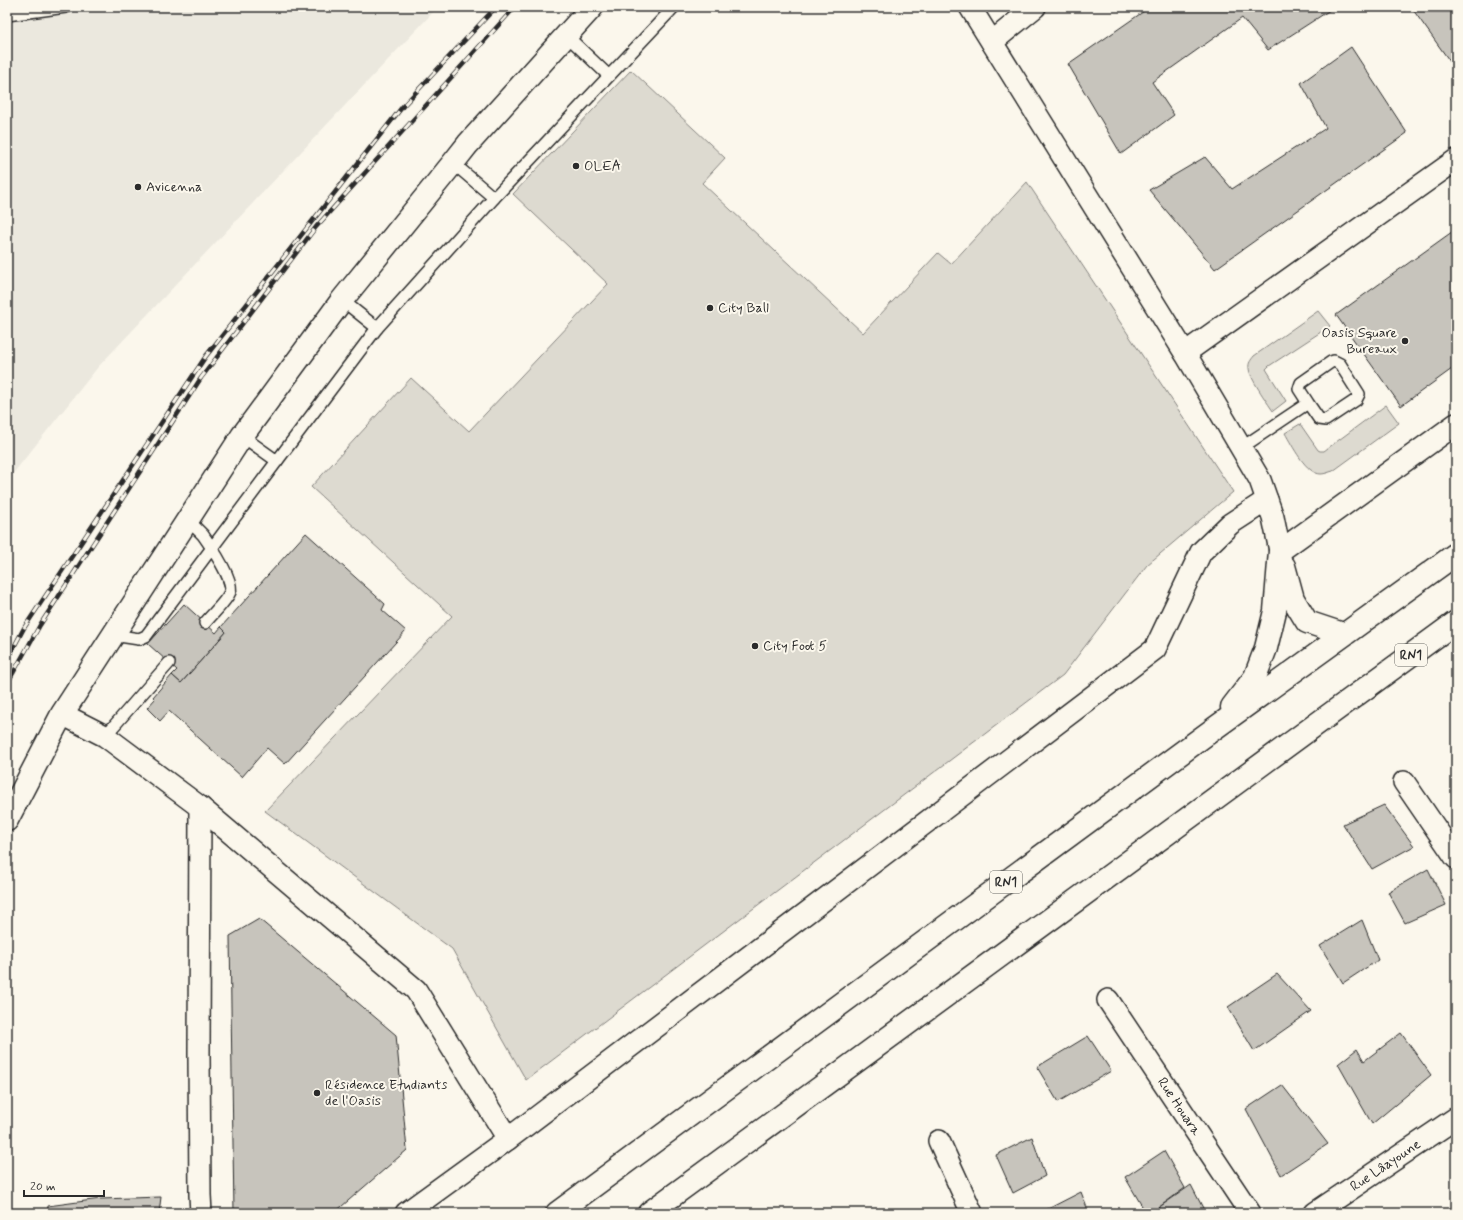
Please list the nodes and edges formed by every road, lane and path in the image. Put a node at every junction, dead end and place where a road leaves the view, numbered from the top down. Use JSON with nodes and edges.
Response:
{"nodes":[{"id":1,"x":66,"y":7,"type":"edge"},
{"id":2,"x":592,"y":7,"type":"edge"},
{"id":3,"x":674,"y":7,"type":"edge"},
{"id":4,"x":970,"y":7,"type":"edge"},
{"id":5,"x":1035,"y":7,"type":"edge"},
{"id":6,"x":7,"y":15,"type":"edge"},
{"id":7,"x":566,"y":35,"type":"junction"},
{"id":8,"x":992,"y":42,"type":"junction"},
{"id":9,"x":608,"y":76,"type":"junction"},
{"id":10,"x":1456,"y":160,"type":"edge"},
{"id":11,"x":453,"y":163,"type":"junction"},
{"id":12,"x":494,"y":198,"type":"junction"},
{"id":13,"x":342,"y":300,"type":"junction"},
{"id":14,"x":377,"y":328,"type":"junction"},
{"id":15,"x":1185,"y":353,"type":"junction"},
{"id":16,"x":1308,"y":404,"type":"junction"},
{"id":17,"x":1456,"y":424,"type":"edge"},
{"id":18,"x":242,"y":436,"type":"junction"},
{"id":19,"x":1241,"y":448,"type":"junction"},
{"id":20,"x":278,"y":460,"type":"junction"},
{"id":21,"x":1267,"y":500,"type":"junction"},
{"id":22,"x":188,"y":520,"type":"junction"},
{"id":23,"x":212,"y":548,"type":"junction"},
{"id":24,"x":1280,"y":551,"type":"junction"},
{"id":25,"x":1456,"y":554,"type":"edge"},
{"id":26,"x":1456,"y":622,"type":"edge"},
{"id":27,"x":205,"y":623,"type":"dead end"},
{"id":28,"x":1343,"y":634,"type":"junction"},
{"id":29,"x":113,"y":635,"type":"junction"},
{"id":30,"x":1456,"y":639,"type":"edge"},
{"id":31,"x":169,"y":663,"type":"dead end"},
{"id":32,"x":1366,"y":688,"type":"junction"},
{"id":33,"x":62,"y":714,"type":"junction"},
{"id":34,"x":1215,"y":728,"type":"junction"},
{"id":35,"x":105,"y":736,"type":"junction"},
{"id":36,"x":1404,"y":782,"type":"dead end"},
{"id":37,"x":200,"y":807,"type":"junction"},
{"id":38,"x":7,"y":820,"type":"edge"},
{"id":39,"x":1456,"y":858,"type":"edge"},
{"id":40,"x":1108,"y":1000,"type":"dead end"},
{"id":41,"x":1456,"y":1118,"type":"edge"},
{"id":42,"x":508,"y":1139,"type":"junction"},
{"id":43,"x":939,"y":1141,"type":"dead end"},
{"id":44,"x":201,"y":1213,"type":"edge"},
{"id":45,"x":406,"y":1213,"type":"edge"},
{"id":46,"x":557,"y":1213,"type":"edge"},
{"id":47,"x":649,"y":1213,"type":"edge"},
{"id":48,"x":972,"y":1213,"type":"edge"},
{"id":49,"x":1250,"y":1213,"type":"edge"},
{"id":50,"x":1315,"y":1213,"type":"edge"}],
"edges":[{"from":1,"to":6,"type":"lane"},
{"from":2,"to":7,"type":"main road"},
{"from":3,"to":9,"type":"lane"},
{"from":4,"to":8,"type":"street"},
{"from":5,"to":8,"type":"street"},
{"from":7,"to":9,"type":"lane"},
{"from":7,"to":11,"type":"main road"},
{"from":8,"to":15,"type":"street"},
{"from":9,"to":12,"type":"lane"},
{"from":10,"to":15,"type":"street"},
{"from":11,"to":12,"type":"lane"},
{"from":11,"to":13,"type":"main road"},
{"from":12,"to":14,"type":"lane"},
{"from":13,"to":14,"type":"lane"},
{"from":13,"to":18,"type":"main road"},
{"from":14,"to":20,"type":"lane"},
{"from":15,"to":19,"type":"street"},
{"from":16,"to":16,"type":"lane"},
{"from":16,"to":19,"type":"lane"},
{"from":17,"to":24,"type":"street"},
{"from":18,"to":20,"type":"lane"},
{"from":18,"to":22,"type":"main road"},
{"from":19,"to":21,"type":"street"},
{"from":20,"to":23,"type":"lane"},
{"from":21,"to":24,"type":"street"},
{"from":21,"to":42,"type":"street"},
{"from":22,"to":23,"type":"lane"},
{"from":22,"to":29,"type":"main road"},
{"from":23,"to":27,"type":"lane"},
{"from":23,"to":29,"type":"lane"},
{"from":24,"to":28,"type":"main road"},
{"from":24,"to":34,"type":"main road"},
{"from":25,"to":28,"type":"main road","number":"RN1"},
{"from":26,"to":32,"type":"main road","number":"RN1"},
{"from":28,"to":34,"type":"main road","number":"RN1"},
{"from":29,"to":33,"type":"main road"},
{"from":30,"to":32,"type":"main road"},
{"from":31,"to":35,"type":"lane"},
{"from":32,"to":47,"type":"main road","number":"RN1"},
{"from":33,"to":35,"type":"street"},
{"from":33,"to":38,"type":"main road"},
{"from":34,"to":46,"type":"main road","number":"RN1"},
{"from":35,"to":37,"type":"street"},
{"from":36,"to":39,"type":"street"},
{"from":37,"to":42,"type":"street"},
{"from":37,"to":44,"type":"street"},
{"from":40,"to":49,"type":"street","name":"Rue Houara"},
{"from":41,"to":50,"type":"street","name":"Rue Lâayoune"},
{"from":42,"to":45,"type":"street"},
{"from":43,"to":48,"type":"street"}]}
